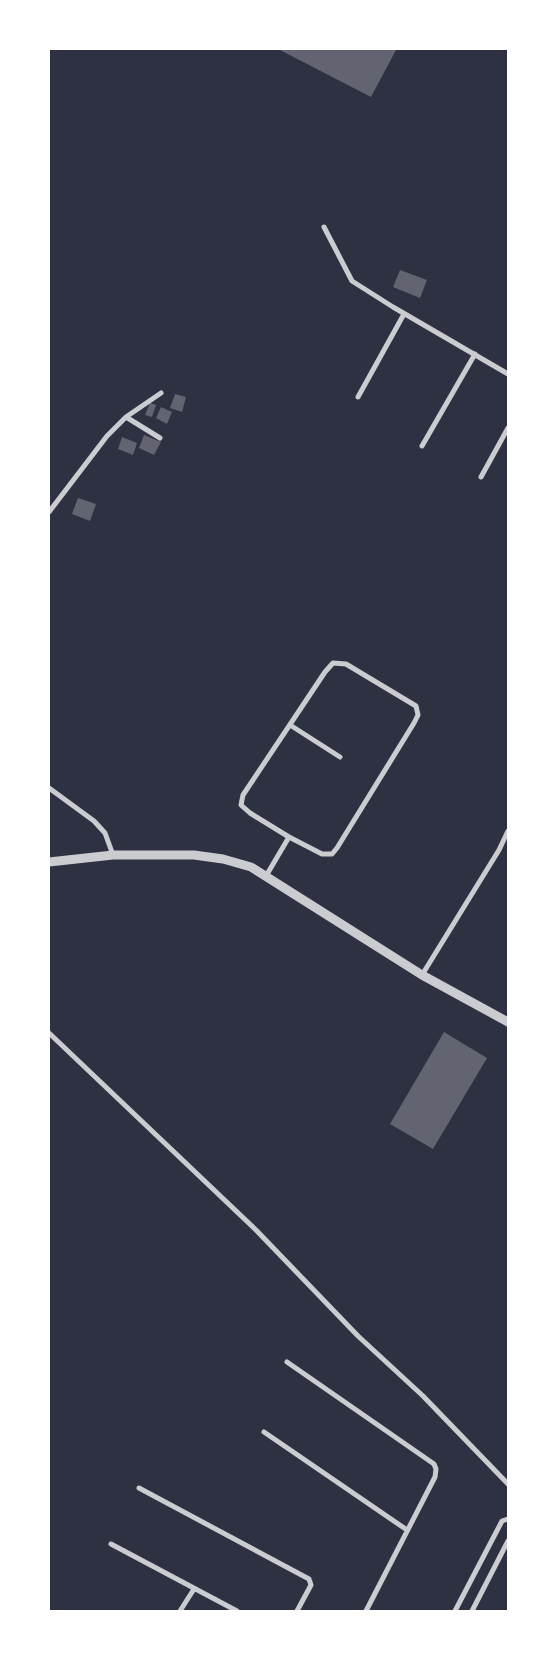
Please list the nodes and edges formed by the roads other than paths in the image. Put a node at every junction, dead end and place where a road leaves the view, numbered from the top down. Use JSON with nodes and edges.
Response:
{"nodes":[{"id":1,"x":324,"y":227,"type":"dead end"},
{"id":2,"x":404,"y":314,"type":"junction"},
{"id":3,"x":474,"y":354,"type":"junction"},
{"id":4,"x":508,"y":374,"type":"edge"},
{"id":5,"x":161,"y":393,"type":"dead end"},
{"id":6,"x":358,"y":397,"type":"dead end"},
{"id":7,"x":126,"y":417,"type":"junction"},
{"id":8,"x":508,"y":428,"type":"edge"},
{"id":9,"x":160,"y":438,"type":"dead end"},
{"id":10,"x":422,"y":446,"type":"dead end"},
{"id":11,"x":480,"y":477,"type":"dead end"},
{"id":12,"x":49,"y":512,"type":"edge"},
{"id":13,"x":290,"y":725,"type":"junction"},
{"id":14,"x":340,"y":757,"type":"dead end"},
{"id":15,"x":49,"y":788,"type":"edge"},
{"id":16,"x":508,"y":831,"type":"edge"},
{"id":17,"x":289,"y":837,"type":"junction"},
{"id":18,"x":113,"y":855,"type":"junction"},
{"id":19,"x":49,"y":862,"type":"edge"},
{"id":20,"x":266,"y":876,"type":"junction"},
{"id":21,"x":422,"y":975,"type":"junction"},
{"id":22,"x":508,"y":1022,"type":"edge"},
{"id":23,"x":49,"y":1032,"type":"edge"},
{"id":24,"x":287,"y":1362,"type":"dead end"},
{"id":25,"x":264,"y":1432,"type":"dead end"},
{"id":26,"x":508,"y":1484,"type":"edge"},
{"id":27,"x":139,"y":1488,"type":"dead end"},
{"id":28,"x":508,"y":1519,"type":"edge"},
{"id":29,"x":407,"y":1530,"type":"junction"},
{"id":30,"x":508,"y":1540,"type":"edge"},
{"id":31,"x":111,"y":1544,"type":"dead end"},
{"id":32,"x":194,"y":1589,"type":"junction"},
{"id":33,"x":230,"y":1610,"type":"edge"},
{"id":34,"x":180,"y":1611,"type":"edge"},
{"id":35,"x":237,"y":1611,"type":"edge"},
{"id":36,"x":297,"y":1611,"type":"edge"},
{"id":37,"x":366,"y":1611,"type":"edge"},
{"id":38,"x":455,"y":1611,"type":"edge"},
{"id":39,"x":472,"y":1611,"type":"edge"}],
"edges":[{"from":1,"to":2,"type":"street"},
{"from":2,"to":3,"type":"street"},
{"from":2,"to":6,"type":"street"},
{"from":3,"to":4,"type":"street"},
{"from":3,"to":10,"type":"street"},
{"from":5,"to":7,"type":"street"},
{"from":7,"to":9,"type":"street"},
{"from":7,"to":12,"type":"street"},
{"from":8,"to":11,"type":"street"},
{"from":13,"to":14,"type":"street"},
{"from":13,"to":17,"type":"street"},
{"from":13,"to":17,"type":"street"},
{"from":15,"to":18,"type":"street"},
{"from":16,"to":21,"type":"street"},
{"from":17,"to":20,"type":"street"},
{"from":18,"to":19,"type":"street"},
{"from":18,"to":20,"type":"street"},
{"from":20,"to":21,"type":"street"},
{"from":21,"to":22,"type":"street"},
{"from":23,"to":26,"type":"street"},
{"from":24,"to":29,"type":"street"},
{"from":25,"to":29,"type":"street"},
{"from":27,"to":36,"type":"street"},
{"from":28,"to":38,"type":"street"},
{"from":29,"to":37,"type":"street"},
{"from":30,"to":39,"type":"street"},
{"from":31,"to":32,"type":"street"},
{"from":32,"to":33,"type":"street"},
{"from":32,"to":34,"type":"street"},
{"from":33,"to":35,"type":"street"}]}
